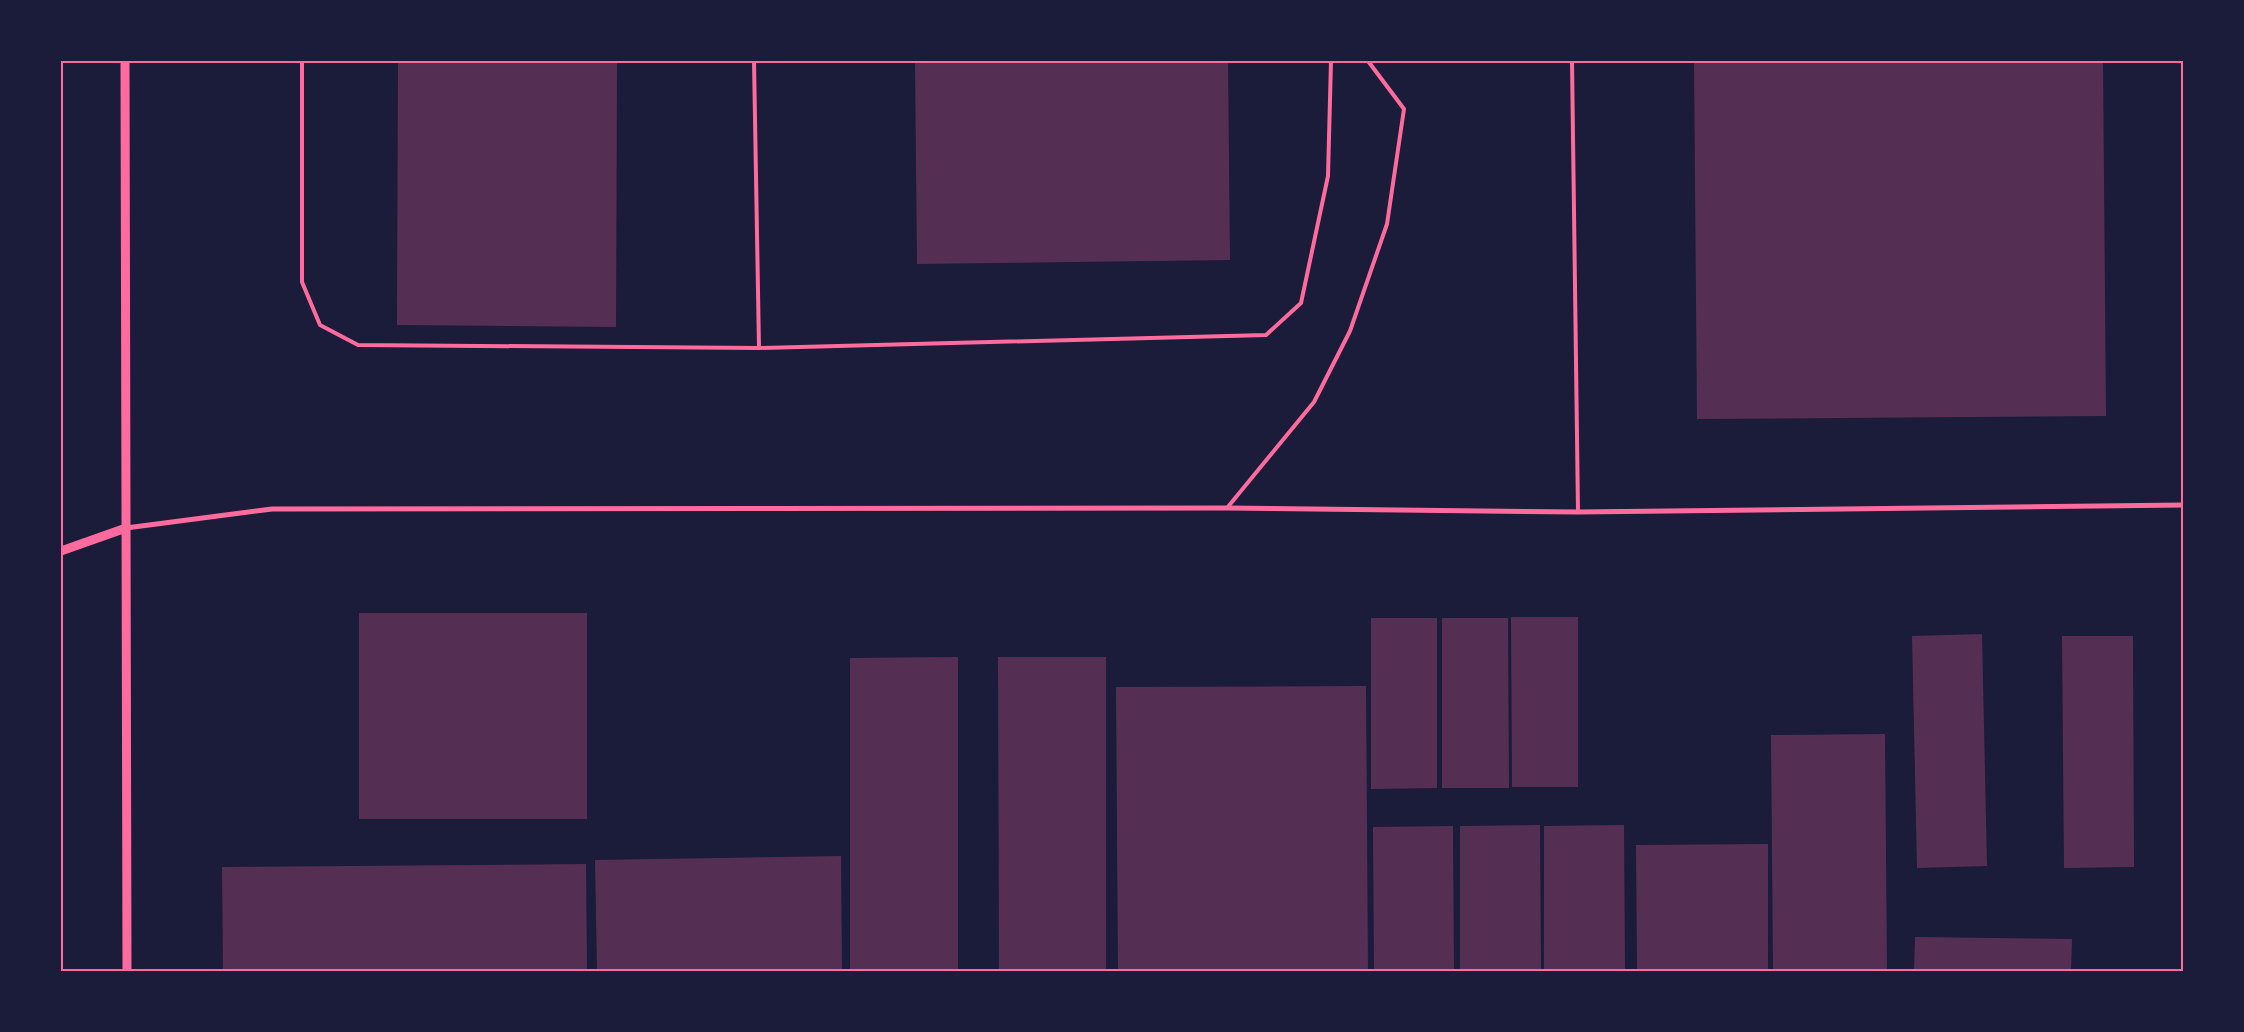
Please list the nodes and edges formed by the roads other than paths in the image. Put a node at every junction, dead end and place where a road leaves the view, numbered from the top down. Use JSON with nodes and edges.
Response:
{"nodes":[{"id":1,"x":124,"y":61,"type":"edge"},
{"id":2,"x":302,"y":61,"type":"edge"},
{"id":3,"x":754,"y":61,"type":"edge"},
{"id":4,"x":1331,"y":61,"type":"edge"},
{"id":5,"x":1368,"y":61,"type":"edge"},
{"id":6,"x":1572,"y":61,"type":"edge"},
{"id":7,"x":758,"y":348,"type":"junction"},
{"id":8,"x":2183,"y":505,"type":"edge"},
{"id":9,"x":1227,"y":508,"type":"junction"},
{"id":10,"x":1578,"y":512,"type":"junction"},
{"id":11,"x":126,"y":528,"type":"junction"},
{"id":12,"x":61,"y":551,"type":"edge"},
{"id":13,"x":127,"y":971,"type":"edge"}],
"edges":[{"from":1,"to":11,"type":"street"},
{"from":2,"to":7,"type":"lane"},
{"from":3,"to":7,"type":"lane"},
{"from":4,"to":7,"type":"lane"},
{"from":5,"to":9,"type":"lane"},
{"from":6,"to":10,"type":"lane"},
{"from":8,"to":10,"type":"street"},
{"from":9,"to":10,"type":"street"},
{"from":9,"to":11,"type":"street"},
{"from":11,"to":12,"type":"street"},
{"from":11,"to":13,"type":"street"}]}
